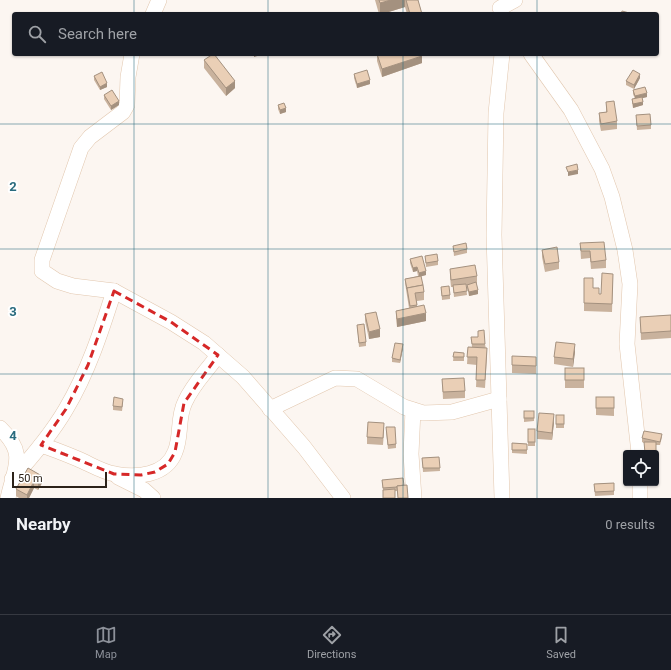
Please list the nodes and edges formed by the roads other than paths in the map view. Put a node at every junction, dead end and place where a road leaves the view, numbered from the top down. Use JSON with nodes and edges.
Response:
{"nodes":[{"id":1,"x":159,"y":0,"type":"edge"},
{"id":2,"x":515,"y":0,"type":"edge"},
{"id":3,"x":500,"y":7,"type":"edge"},
{"id":4,"x":154,"y":12,"type":"edge"},
{"id":5,"x":132,"y":56,"type":"edge"},
{"id":6,"x":502,"y":56,"type":"edge"},
{"id":7,"x":532,"y":56,"type":"edge"},
{"id":8,"x":114,"y":291,"type":"junction"},
{"id":9,"x":218,"y":355,"type":"junction"},
{"id":10,"x":499,"y":399,"type":"junction"},
{"id":11,"x":270,"y":409,"type":"junction"},
{"id":12,"x":413,"y":410,"type":"junction"},
{"id":13,"x":0,"y":428,"type":"edge"},
{"id":14,"x":41,"y":445,"type":"junction"},
{"id":15,"x":639,"y":450,"type":"edge"},
{"id":16,"x":114,"y":474,"type":"junction"},
{"id":17,"x":12,"y":479,"type":"junction"},
{"id":18,"x":640,"y":486,"type":"edge"},
{"id":19,"x":8,"y":498,"type":"edge"},
{"id":20,"x":153,"y":498,"type":"edge"},
{"id":21,"x":343,"y":498,"type":"edge"},
{"id":22,"x":414,"y":498,"type":"edge"},
{"id":23,"x":502,"y":498,"type":"edge"},
{"id":24,"x":640,"y":498,"type":"edge"}],
"edges":[{"from":1,"to":4,"type":"street"},
{"from":2,"to":3,"type":"street"},
{"from":5,"to":8,"type":"street"},
{"from":6,"to":10,"type":"street"},
{"from":7,"to":15,"type":"street"},
{"from":8,"to":9,"type":"street"},
{"from":8,"to":14,"type":"street"},
{"from":9,"to":11,"type":"street"},
{"from":9,"to":16,"type":"street"},
{"from":10,"to":12,"type":"street"},
{"from":10,"to":23,"type":"street"},
{"from":11,"to":12,"type":"street"},
{"from":11,"to":21,"type":"street"},
{"from":12,"to":22,"type":"street"},
{"from":13,"to":17,"type":"street"},
{"from":14,"to":16,"type":"street"},
{"from":14,"to":17,"type":"street"},
{"from":16,"to":20,"type":"street"},
{"from":17,"to":19,"type":"street"},
{"from":18,"to":24,"type":"street"}]}
